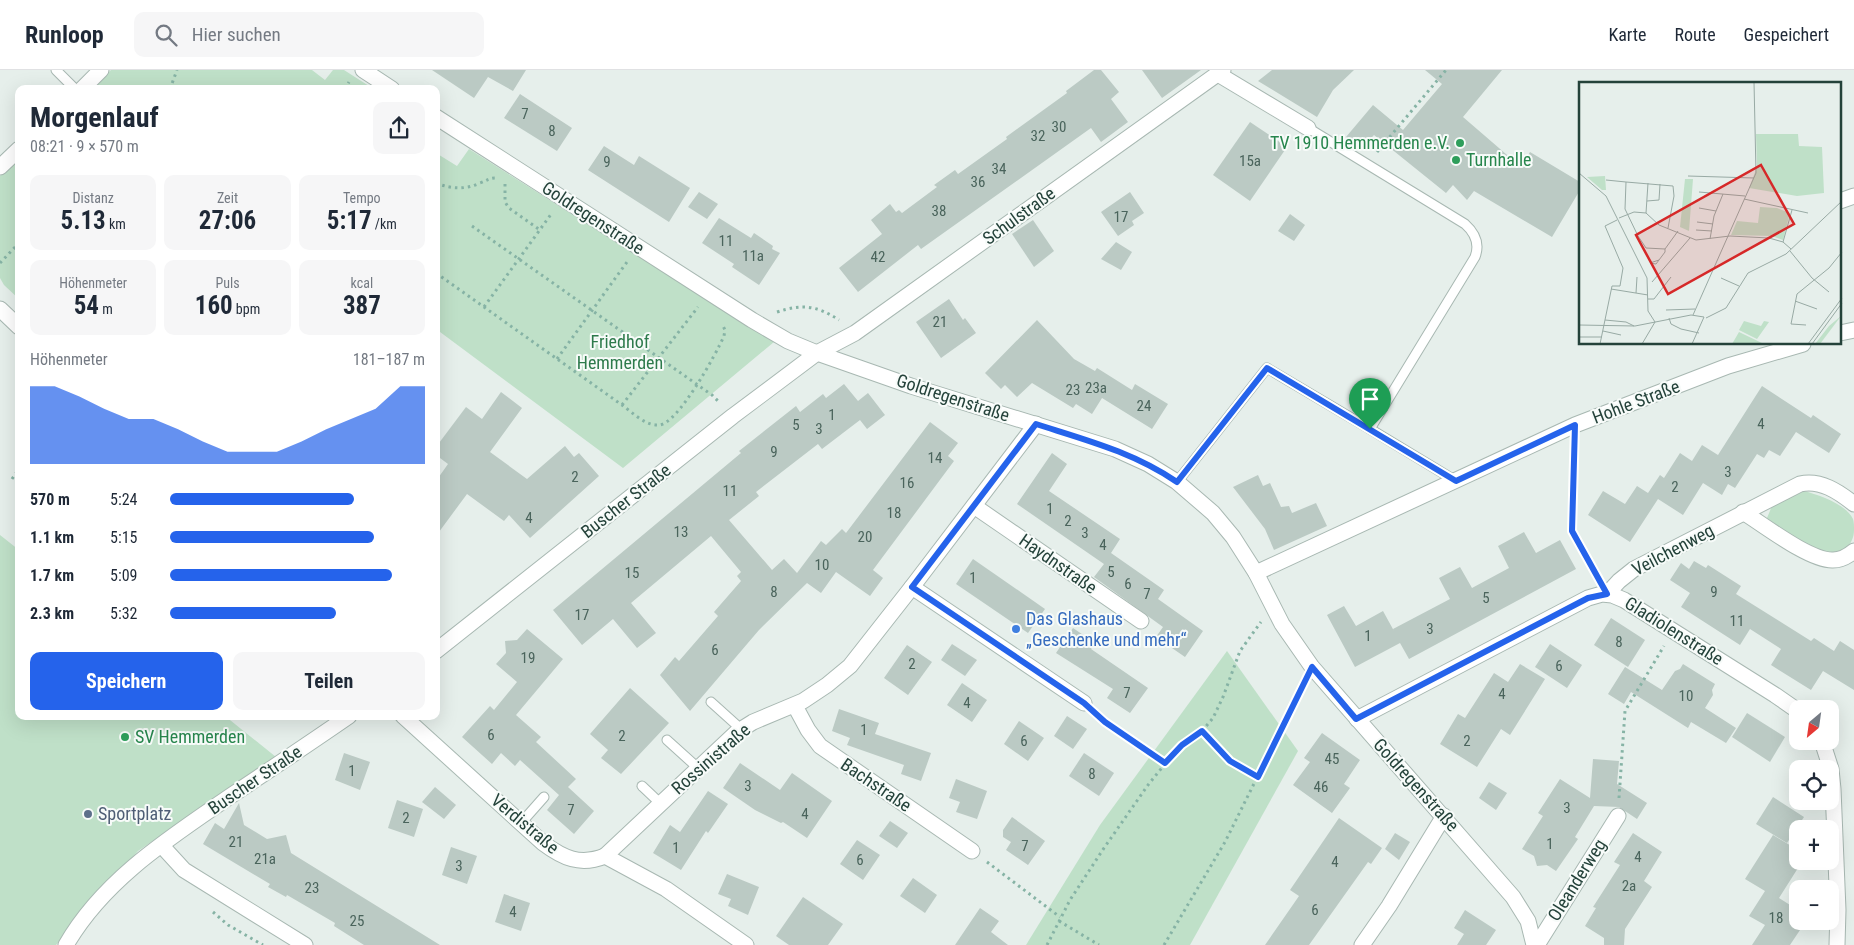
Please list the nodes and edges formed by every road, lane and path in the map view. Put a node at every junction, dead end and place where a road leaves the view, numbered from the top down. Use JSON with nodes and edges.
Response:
{"nodes":[{"id":1,"x":56,"y":70,"type":"edge"},
{"id":2,"x":101,"y":70,"type":"edge"},
{"id":3,"x":177,"y":70,"type":"edge"},
{"id":4,"x":363,"y":70,"type":"edge"},
{"id":5,"x":1446,"y":70,"type":"edge"},
{"id":6,"x":1220,"y":72,"type":"edge"},
{"id":7,"x":71,"y":85,"type":"edge"},
{"id":8,"x":86,"y":85,"type":"edge"},
{"id":9,"x":171,"y":85,"type":"edge"},
{"id":10,"x":386,"y":85,"type":"edge"},
{"id":11,"x":440,"y":120,"type":"edge"},
{"id":12,"x":1308,"y":128,"type":"joint"},
{"id":13,"x":15,"y":153,"type":"edge"},
{"id":14,"x":1367,"y":164,"type":"junction"},
{"id":15,"x":0,"y":166,"type":"edge"},
{"id":16,"x":498,"y":180,"type":"dead end"},
{"id":17,"x":503,"y":182,"type":"dead end"},
{"id":18,"x":440,"y":184,"type":"edge"},
{"id":19,"x":1854,"y":196,"type":"edge"},
{"id":20,"x":1842,"y":200,"type":"edge"},
{"id":21,"x":552,"y":213,"type":"dead end"},
{"id":22,"x":472,"y":226,"type":"dead end"},
{"id":23,"x":540,"y":230,"type":"junction"},
{"id":24,"x":15,"y":247,"type":"edge"},
{"id":25,"x":620,"y":256,"type":"dead end"},
{"id":26,"x":519,"y":259,"type":"junction"},
{"id":27,"x":0,"y":263,"type":"edge"},
{"id":28,"x":440,"y":275,"type":"edge"},
{"id":29,"x":690,"y":302,"type":"dead end"},
{"id":30,"x":484,"y":307,"type":"junction"},
{"id":31,"x":698,"y":307,"type":"junction"},
{"id":32,"x":0,"y":309,"type":"edge"},
{"id":33,"x":592,"y":311,"type":"junction"},
{"id":34,"x":706,"y":312,"type":"dead end"},
{"id":35,"x":718,"y":320,"type":"dead end"},
{"id":36,"x":752,"y":320,"type":"junction"},
{"id":37,"x":15,"y":323,"type":"edge"},
{"id":38,"x":855,"y":333,"type":"junction"},
{"id":39,"x":1800,"y":345,"type":"edge"},
{"id":40,"x":817,"y":353,"type":"junction"},
{"id":41,"x":659,"y":358,"type":"junction"},
{"id":42,"x":558,"y":359,"type":"junction"},
{"id":43,"x":697,"y":384,"type":"junction"},
{"id":44,"x":622,"y":405,"type":"junction"},
{"id":45,"x":733,"y":416,"type":"junction"},
{"id":46,"x":1036,"y":424,"type":"junction"},
{"id":47,"x":1575,"y":425,"type":"junction"},
{"id":48,"x":1370,"y":429,"type":"junction"},
{"id":49,"x":15,"y":475,"type":"edge"},
{"id":50,"x":12,"y":479,"type":"dead end"},
{"id":51,"x":1456,"y":481,"type":"junction"},
{"id":52,"x":1177,"y":482,"type":"junction"},
{"id":53,"x":1854,"y":504,"type":"edge"},
{"id":54,"x":974,"y":506,"type":"junction"},
{"id":55,"x":1743,"y":512,"type":"junction"},
{"id":56,"x":1854,"y":551,"type":"edge"},
{"id":57,"x":1256,"y":573,"type":"junction"},
{"id":58,"x":912,"y":587,"type":"junction"},
{"id":59,"x":1607,"y":594,"type":"junction"},
{"id":60,"x":1273,"y":608,"type":"junction"},
{"id":61,"x":1141,"y":621,"type":"dead end"},
{"id":62,"x":1674,"y":630,"type":"junction"},
{"id":63,"x":440,"y":648,"type":"edge"},
{"id":64,"x":1312,"y":667,"type":"junction"},
{"id":65,"x":711,"y":702,"type":"dead end"},
{"id":66,"x":1084,"y":703,"type":"joint"},
{"id":67,"x":1789,"y":704,"type":"edge"},
{"id":68,"x":795,"y":706,"type":"junction"},
{"id":69,"x":1356,"y":719,"type":"junction"},
{"id":70,"x":343,"y":720,"type":"edge"},
{"id":71,"x":407,"y":720,"type":"edge"},
{"id":72,"x":741,"y":729,"type":"junction"},
{"id":73,"x":1202,"y":731,"type":"junction"},
{"id":74,"x":667,"y":740,"type":"dead end"},
{"id":75,"x":1825,"y":750,"type":"edge"},
{"id":76,"x":1165,"y":763,"type":"junction"},
{"id":77,"x":698,"y":768,"type":"junction"},
{"id":78,"x":1258,"y":777,"type":"junction"},
{"id":79,"x":642,"y":786,"type":"dead end"},
{"id":80,"x":544,"y":797,"type":"dead end"},
{"id":81,"x":661,"y":804,"type":"junction"},
{"id":82,"x":1444,"y":816,"type":"junction"},
{"id":83,"x":1618,"y":816,"type":"joint"},
{"id":84,"x":521,"y":823,"type":"junction"},
{"id":85,"x":162,"y":846,"type":"junction"},
{"id":86,"x":972,"y":851,"type":"joint"},
{"id":87,"x":605,"y":856,"type":"junction"},
{"id":88,"x":1060,"y":919,"type":"junction"},
{"id":89,"x":66,"y":945,"type":"edge"},
{"id":90,"x":305,"y":945,"type":"edge"},
{"id":91,"x":746,"y":945,"type":"edge"},
{"id":92,"x":1047,"y":945,"type":"edge"},
{"id":93,"x":1099,"y":945,"type":"edge"},
{"id":94,"x":1164,"y":945,"type":"edge"},
{"id":95,"x":1362,"y":945,"type":"edge"},
{"id":96,"x":1536,"y":945,"type":"edge"},
{"id":97,"x":1837,"y":945,"type":"edge"}],
"edges":[{"from":1,"to":7,"type":"lane"},
{"from":2,"to":8,"type":"street"},
{"from":3,"to":9,"type":"path"},
{"from":4,"to":10,"type":"street"},
{"from":5,"to":14,"type":"path"},
{"from":6,"to":12,"type":"street","name":"Schulstraße"},
{"from":6,"to":38,"type":"street","name":"Schulstraße"},
{"from":11,"to":36,"type":"street","name":"Goldregenstraße"},
{"from":12,"to":14,"type":"lane"},
{"from":13,"to":15,"type":"street"},
{"from":14,"to":48,"type":"lane"},
{"from":16,"to":18,"type":"path"},
{"from":17,"to":23,"type":"path"},
{"from":19,"to":20,"type":"street"},
{"from":21,"to":23,"type":"path"},
{"from":22,"to":26,"type":"path"},
{"from":23,"to":26,"type":"path"},
{"from":24,"to":27,"type":"path"},
{"from":25,"to":33,"type":"path"},
{"from":26,"to":30,"type":"path"},
{"from":26,"to":33,"type":"path"},
{"from":28,"to":30,"type":"path"},
{"from":29,"to":31,"type":"path"},
{"from":30,"to":42,"type":"path"},
{"from":31,"to":34,"type":"path"},
{"from":31,"to":41,"type":"path"},
{"from":32,"to":37,"type":"street"},
{"from":33,"to":41,"type":"path"},
{"from":33,"to":42,"type":"path"},
{"from":35,"to":43,"type":"path"},
{"from":36,"to":38,"type":"path"},
{"from":36,"to":40,"type":"street","name":"Goldregenstraße"},
{"from":38,"to":40,"type":"street","name":"Schulstraße"},
{"from":39,"to":47,"type":"street","name":"Hohle Straße"},
{"from":40,"to":45,"type":"street","name":"Buscher Straße"},
{"from":40,"to":46,"type":"street","name":"Goldregenstraße"},
{"from":41,"to":43,"type":"path"},
{"from":41,"to":44,"type":"path"},
{"from":42,"to":44,"type":"path"},
{"from":43,"to":44,"type":"path"},
{"from":43,"to":45,"type":"path"},
{"from":45,"to":63,"type":"street","name":"Buscher Straße"},
{"from":46,"to":52,"type":"street","name":"Goldregenstraße"},
{"from":46,"to":54,"type":"street","name":"Rossinistraße"},
{"from":47,"to":51,"type":"street","name":"Hohle Straße"},
{"from":47,"to":59,"type":"path"},
{"from":48,"to":51,"type":"lane"},
{"from":48,"to":52,"type":"lane"},
{"from":49,"to":50,"type":"path"},
{"from":51,"to":57,"type":"street","name":"Hohle Straße"},
{"from":52,"to":57,"type":"street","name":"Goldregenstraße"},
{"from":53,"to":55,"type":"street","name":"Veilchenweg"},
{"from":54,"to":58,"type":"street","name":"Rossinistraße"},
{"from":54,"to":61,"type":"street","name":"Haydnstraße"},
{"from":55,"to":56,"type":"street"},
{"from":55,"to":59,"type":"street","name":"Veilchenweg"},
{"from":57,"to":60,"type":"street","name":"Goldregenstraße"},
{"from":58,"to":66,"type":"street"},
{"from":58,"to":68,"type":"street","name":"Rossinistraße"},
{"from":59,"to":62,"type":"street","name":"Gladiolenstraße"},
{"from":59,"to":69,"type":"street","name":"Gladiolenstraße"},
{"from":60,"to":64,"type":"street","name":"Goldregenstraße"},
{"from":60,"to":73,"type":"path"},
{"from":62,"to":67,"type":"street","name":"Gladiolenstraße"},
{"from":62,"to":83,"type":"path"},
{"from":64,"to":69,"type":"street","name":"Goldregenstraße"},
{"from":64,"to":78,"type":"path"},
{"from":65,"to":72,"type":"lane"},
{"from":66,"to":76,"type":"path"},
{"from":68,"to":72,"type":"street","name":"Rossinistraße"},
{"from":68,"to":86,"type":"street","name":"Bachstraße"},
{"from":69,"to":82,"type":"street","name":"Goldregenstraße"},
{"from":70,"to":85,"type":"street","name":"Buscher Straße"},
{"from":71,"to":84,"type":"street","name":"Verdistraße"},
{"from":72,"to":77,"type":"street","name":"Rossinistraße"},
{"from":73,"to":76,"type":"path"},
{"from":73,"to":78,"type":"path"},
{"from":74,"to":77,"type":"lane"},
{"from":75,"to":97,"type":"street"},
{"from":76,"to":88,"type":"path"},
{"from":77,"to":81,"type":"street","name":"Rossinistraße"},
{"from":78,"to":94,"type":"path"},
{"from":79,"to":81,"type":"lane"},
{"from":80,"to":84,"type":"lane"},
{"from":81,"to":87,"type":"street","name":"Rossinistraße"},
{"from":82,"to":95,"type":"street"},
{"from":82,"to":96,"type":"street","name":"Goldregenstraße"},
{"from":83,"to":96,"type":"street","name":"Oleanderweg"},
{"from":84,"to":87,"type":"street","name":"Verdistraße"},
{"from":85,"to":89,"type":"street","name":"Buscher Straße"},
{"from":85,"to":90,"type":"street"},
{"from":86,"to":88,"type":"path"},
{"from":87,"to":91,"type":"street"},
{"from":88,"to":92,"type":"path"},
{"from":88,"to":93,"type":"path"}]}
